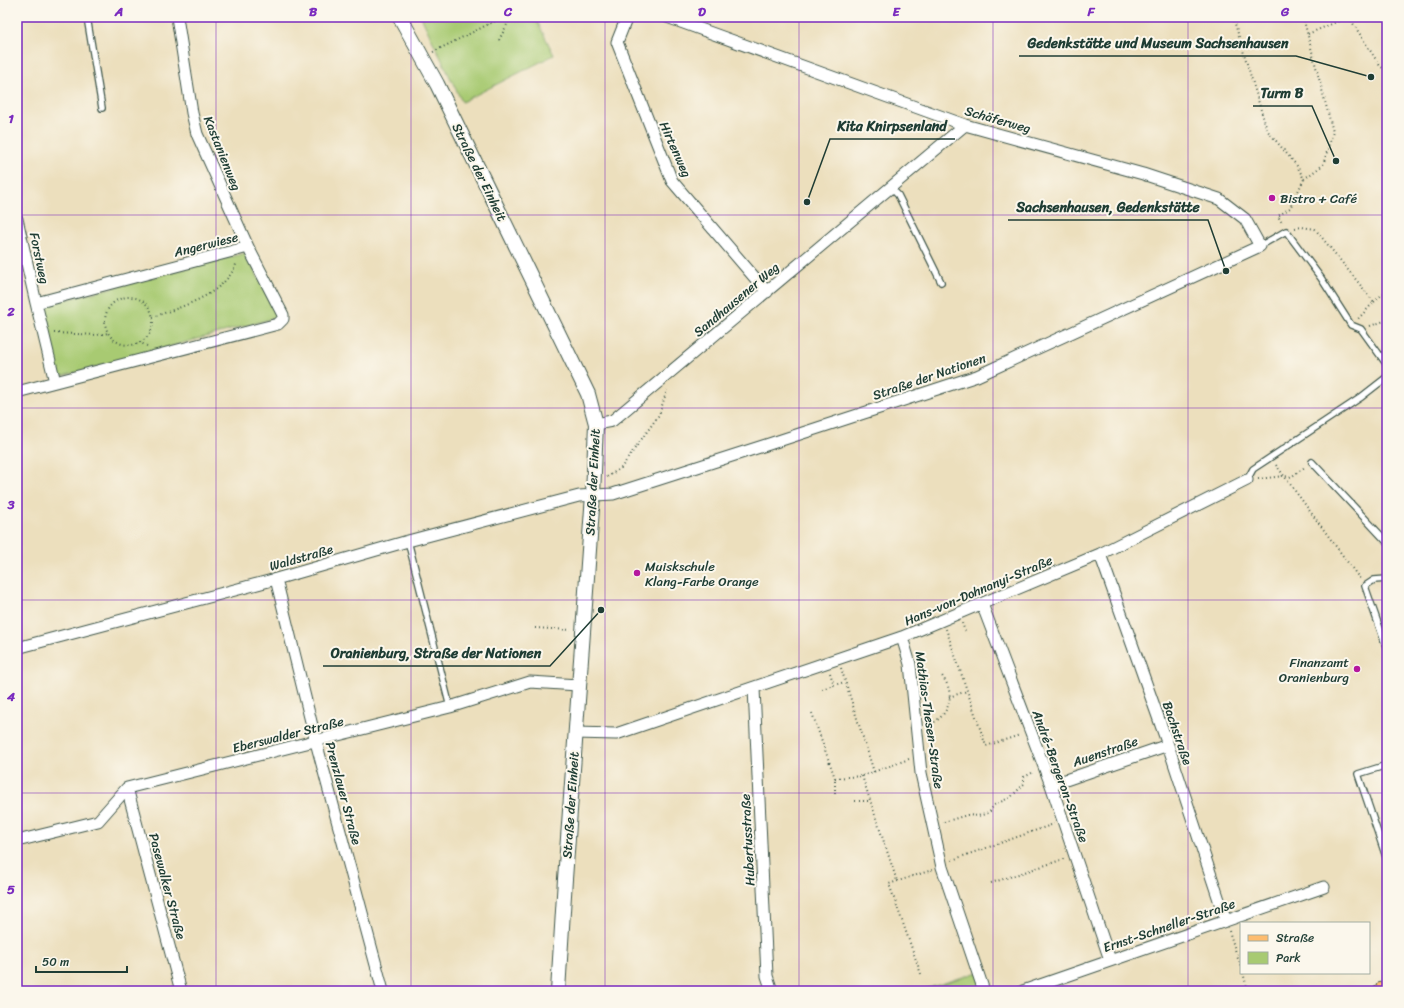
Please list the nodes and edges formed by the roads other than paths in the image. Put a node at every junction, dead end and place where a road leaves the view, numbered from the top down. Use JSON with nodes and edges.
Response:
{"nodes":[{"id":1,"x":87,"y":17,"type":"edge"},
{"id":2,"x":177,"y":17,"type":"edge"},
{"id":3,"x":400,"y":17,"type":"edge"},
{"id":4,"x":627,"y":17,"type":"edge"},
{"id":5,"x":667,"y":17,"type":"edge"},
{"id":6,"x":102,"y":108,"type":"dead end"},
{"id":7,"x":965,"y":125,"type":"junction"},
{"id":8,"x":891,"y":188,"type":"junction"},
{"id":9,"x":17,"y":219,"type":"edge"},
{"id":10,"x":1260,"y":246,"type":"junction"},
{"id":11,"x":245,"y":248,"type":"junction"},
{"id":12,"x":942,"y":282,"type":"dead end"},
{"id":13,"x":767,"y":292,"type":"junction"},
{"id":14,"x":36,"y":303,"type":"junction"},
{"id":15,"x":1387,"y":365,"type":"edge"},
{"id":16,"x":1387,"y":377,"type":"edge"},
{"id":17,"x":55,"y":382,"type":"junction"},
{"id":18,"x":17,"y":392,"type":"edge"},
{"id":19,"x":596,"y":424,"type":"junction"},
{"id":20,"x":1312,"y":462,"type":"road end"},
{"id":21,"x":1246,"y":480,"type":"joint"},
{"id":22,"x":593,"y":495,"type":"junction"},
{"id":23,"x":408,"y":540,"type":"junction"},
{"id":24,"x":1387,"y":542,"type":"edge"},
{"id":25,"x":1100,"y":554,"type":"junction"},
{"id":26,"x":276,"y":579,"type":"junction"},
{"id":27,"x":1387,"y":579,"type":"edge"},
{"id":28,"x":982,"y":604,"type":"junction"},
{"id":29,"x":902,"y":637,"type":"junction"},
{"id":30,"x":17,"y":648,"type":"edge"},
{"id":31,"x":1387,"y":649,"type":"edge"},
{"id":32,"x":578,"y":685,"type":"junction"},
{"id":33,"x":754,"y":688,"type":"junction"},
{"id":34,"x":450,"y":707,"type":"junction"},
{"id":35,"x":575,"y":733,"type":"junction"},
{"id":36,"x":316,"y":742,"type":"junction"},
{"id":37,"x":1168,"y":745,"type":"junction"},
{"id":38,"x":1387,"y":765,"type":"edge"},
{"id":39,"x":1051,"y":785,"type":"junction"},
{"id":40,"x":127,"y":788,"type":"junction"},
{"id":41,"x":17,"y":841,"type":"edge"},
{"id":42,"x":1387,"y":860,"type":"edge"},
{"id":43,"x":1324,"y":888,"type":"dead end"},
{"id":44,"x":1226,"y":921,"type":"junction"},
{"id":45,"x":1110,"y":960,"type":"junction"},
{"id":46,"x":1387,"y":990,"type":"edge"},
{"id":47,"x":181,"y":991,"type":"edge"},
{"id":48,"x":383,"y":991,"type":"edge"},
{"id":49,"x":558,"y":991,"type":"edge"},
{"id":50,"x":772,"y":991,"type":"edge"},
{"id":51,"x":984,"y":991,"type":"edge"},
{"id":52,"x":1023,"y":991,"type":"edge"},
{"id":53,"x":1383,"y":991,"type":"edge"}],
"edges":[{"from":1,"to":6,"type":"lane"},
{"from":2,"to":11,"type":"street","name":"Kastanienweg"},
{"from":3,"to":19,"type":"street","name":"Straße der Einheit"},
{"from":4,"to":13,"type":"street","name":"Hirtenweg"},
{"from":5,"to":7,"type":"street","name":"Schäferweg"},
{"from":7,"to":8,"type":"street","name":"Sandhausener Weg"},
{"from":7,"to":10,"type":"street","name":"Schäferweg"},
{"from":8,"to":12,"type":"lane"},
{"from":8,"to":13,"type":"street","name":"Sandhausener Weg"},
{"from":9,"to":14,"type":"street","name":"Forstweg"},
{"from":10,"to":15,"type":"lane"},
{"from":10,"to":22,"type":"street","name":"Straße der Nationen"},
{"from":11,"to":14,"type":"street","name":"Angerwiese"},
{"from":11,"to":17,"type":"street","name":"Angerwiese"},
{"from":13,"to":19,"type":"street","name":"Sandhausener Weg"},
{"from":14,"to":17,"type":"street"},
{"from":16,"to":21,"type":"lane","name":"Hans-von-Dohnanyi-Straße"},
{"from":17,"to":18,"type":"street"},
{"from":19,"to":22,"type":"street","name":"Straße der Einheit"},
{"from":20,"to":24,"type":"lane"},
{"from":21,"to":25,"type":"street","name":"Hans-von-Dohnanyi-Straße"},
{"from":22,"to":23,"type":"street","name":"Waldstraße"},
{"from":22,"to":32,"type":"street","name":"Straße der Einheit"},
{"from":23,"to":26,"type":"street","name":"Waldstraße"},
{"from":23,"to":34,"type":"lane"},
{"from":25,"to":28,"type":"street","name":"Hans-von-Dohnanyi-Straße"},
{"from":25,"to":37,"type":"street","name":"Bachstraße"},
{"from":26,"to":30,"type":"street","name":"Waldstraße"},
{"from":26,"to":36,"type":"street","name":"Prenzlauer Straße"},
{"from":27,"to":31,"type":"lane"},
{"from":28,"to":29,"type":"street","name":"Hans-von-Dohnanyi-Straße"},
{"from":28,"to":39,"type":"street","name":"André-Bergeron-Straße"},
{"from":29,"to":33,"type":"street","name":"Hans-von-Dohnanyi-Straße"},
{"from":29,"to":51,"type":"street","name":"Mathias-Thesen-Straße"},
{"from":32,"to":34,"type":"street","name":"Eberswalder Straße"},
{"from":32,"to":35,"type":"street","name":"Straße der Einheit"},
{"from":33,"to":35,"type":"street","name":"Hans-von-Dohnanyi-Straße"},
{"from":33,"to":50,"type":"street","name":"Hubertusstraße"},
{"from":34,"to":36,"type":"street","name":"Eberswalder Straße"},
{"from":35,"to":49,"type":"street","name":"Straße der Einheit"},
{"from":36,"to":40,"type":"street","name":"Eberswalder Straße"},
{"from":36,"to":48,"type":"street","name":"Prenzlauer Straße"},
{"from":37,"to":39,"type":"street","name":"Auenstraße"},
{"from":37,"to":44,"type":"street","name":"Bachstraße"},
{"from":38,"to":42,"type":"lane"},
{"from":39,"to":45,"type":"street","name":"André-Bergeron-Straße"},
{"from":40,"to":41,"type":"street"},
{"from":40,"to":47,"type":"street","name":"Pasewalker Straße"},
{"from":43,"to":44,"type":"street","name":"Ernst-Schneller-Straße"},
{"from":44,"to":45,"type":"street","name":"Ernst-Schneller-Straße"},
{"from":45,"to":52,"type":"street","name":"Ernst-Schneller-Straße"},
{"from":46,"to":53,"type":"main road"}]}
